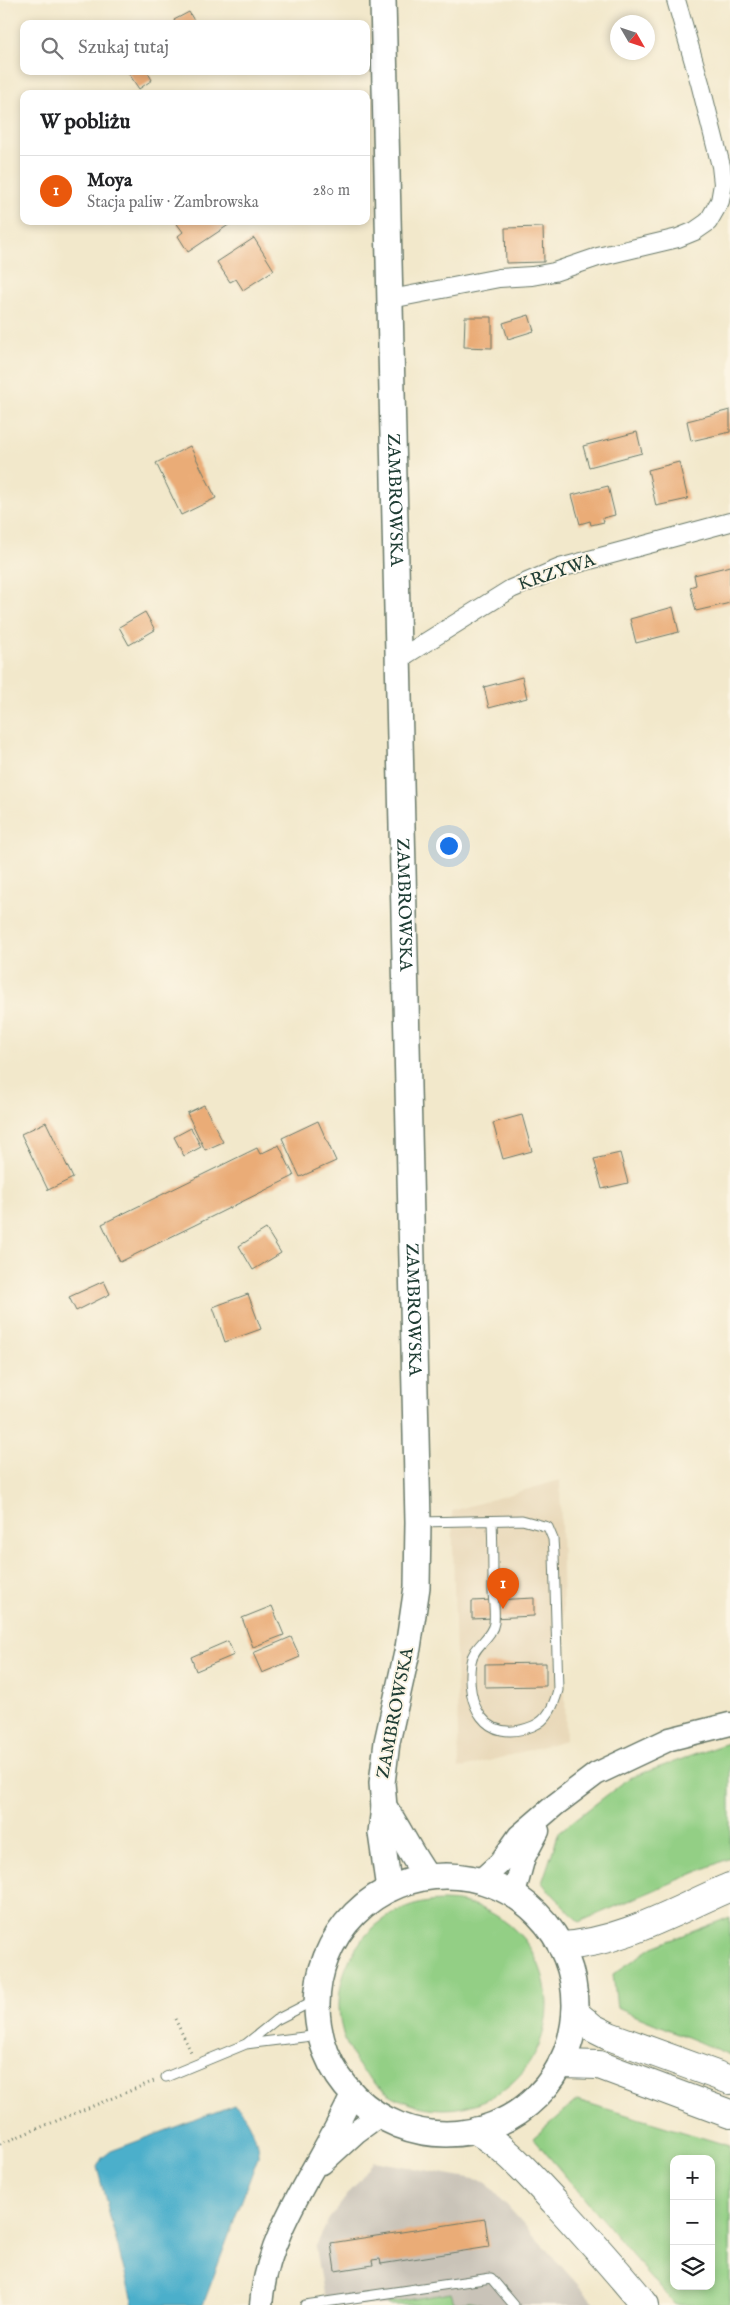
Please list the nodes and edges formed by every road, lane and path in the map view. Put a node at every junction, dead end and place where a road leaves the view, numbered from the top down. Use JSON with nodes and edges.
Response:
{"nodes":[{"id":1,"x":383,"y":0,"type":"edge"},
{"id":2,"x":676,"y":0,"type":"edge"},
{"id":3,"x":390,"y":299,"type":"junction"},
{"id":4,"x":730,"y":522,"type":"edge"},
{"id":5,"x":399,"y":659,"type":"junction"},
{"id":6,"x":492,"y":1521,"type":"junction"},
{"id":7,"x":418,"y":1522,"type":"junction"},
{"id":8,"x":730,"y":1724,"type":"edge"},
{"id":9,"x":384,"y":1807,"type":"junction"},
{"id":10,"x":546,"y":1815,"type":"junction"},
{"id":11,"x":427,"y":1877,"type":"junction"},
{"id":12,"x":481,"y":1880,"type":"junction"},
{"id":13,"x":730,"y":1887,"type":"edge"},
{"id":14,"x":389,"y":1889,"type":"junction"},
{"id":15,"x":514,"y":1894,"type":"junction"},
{"id":16,"x":562,"y":1946,"type":"junction"},
{"id":17,"x":317,"y":1999,"type":"junction"},
{"id":18,"x":576,"y":2014,"type":"junction"},
{"id":19,"x":175,"y":2019,"type":"dead end"},
{"id":20,"x":320,"y":2035,"type":"junction"},
{"id":21,"x":246,"y":2044,"type":"junction"},
{"id":22,"x":197,"y":2064,"type":"junction"},
{"id":23,"x":562,"y":2064,"type":"junction"},
{"id":24,"x":166,"y":2076,"type":"joint"},
{"id":25,"x":730,"y":2080,"type":"edge"},
{"id":26,"x":352,"y":2094,"type":"junction"},
{"id":27,"x":730,"y":2114,"type":"edge"},
{"id":28,"x":378,"y":2116,"type":"junction"},
{"id":29,"x":477,"y":2132,"type":"junction"},
{"id":30,"x":0,"y":2144,"type":"edge"},
{"id":31,"x":314,"y":2170,"type":"junction"},
{"id":32,"x":343,"y":2303,"type":"edge"},
{"id":33,"x":261,"y":2305,"type":"edge"},
{"id":34,"x":305,"y":2305,"type":"edge"},
{"id":35,"x":514,"y":2305,"type":"edge"},
{"id":36,"x":645,"y":2305,"type":"edge"}],
"edges":[{"from":1,"to":3,"type":"main road","name":"ZAMBROWSKA"},
{"from":2,"to":3,"type":"street"},
{"from":3,"to":5,"type":"main road","name":"ZAMBROWSKA"},
{"from":4,"to":5,"type":"street","name":"KRZYWA"},
{"from":5,"to":7,"type":"main road","name":"ZAMBROWSKA"},
{"from":6,"to":6,"type":"lane"},
{"from":6,"to":7,"type":"lane"},
{"from":7,"to":9,"type":"main road","name":"ZAMBROWSKA"},
{"from":8,"to":10,"type":"street"},
{"from":9,"to":11,"type":"main road","name":"ZAMBROWSKA"},
{"from":9,"to":14,"type":"main road","name":"ZAMBROWSKA"},
{"from":10,"to":12,"type":"street"},
{"from":10,"to":15,"type":"street"},
{"from":11,"to":12,"type":"main road"},
{"from":11,"to":14,"type":"main road"},
{"from":12,"to":15,"type":"main road"},
{"from":13,"to":16,"type":"highway"},
{"from":14,"to":17,"type":"main road"},
{"from":15,"to":16,"type":"main road"},
{"from":16,"to":18,"type":"main road"},
{"from":17,"to":20,"type":"main road"},
{"from":17,"to":21,"type":"lane"},
{"from":18,"to":23,"type":"main road"},
{"from":18,"to":25,"type":"highway"},
{"from":19,"to":22,"type":"path"},
{"from":20,"to":21,"type":"lane"},
{"from":20,"to":26,"type":"main road"},
{"from":21,"to":22,"type":"lane"},
{"from":22,"to":24,"type":"lane"},
{"from":23,"to":27,"type":"highway"},
{"from":23,"to":29,"type":"main road"},
{"from":24,"to":30,"type":"path"},
{"from":26,"to":28,"type":"main road"},
{"from":26,"to":31,"type":"street"},
{"from":28,"to":29,"type":"main road"},
{"from":28,"to":31,"type":"street"},
{"from":29,"to":36,"type":"highway"},
{"from":31,"to":33,"type":"street"},
{"from":32,"to":34,"type":"lane"},
{"from":32,"to":35,"type":"lane"}]}
